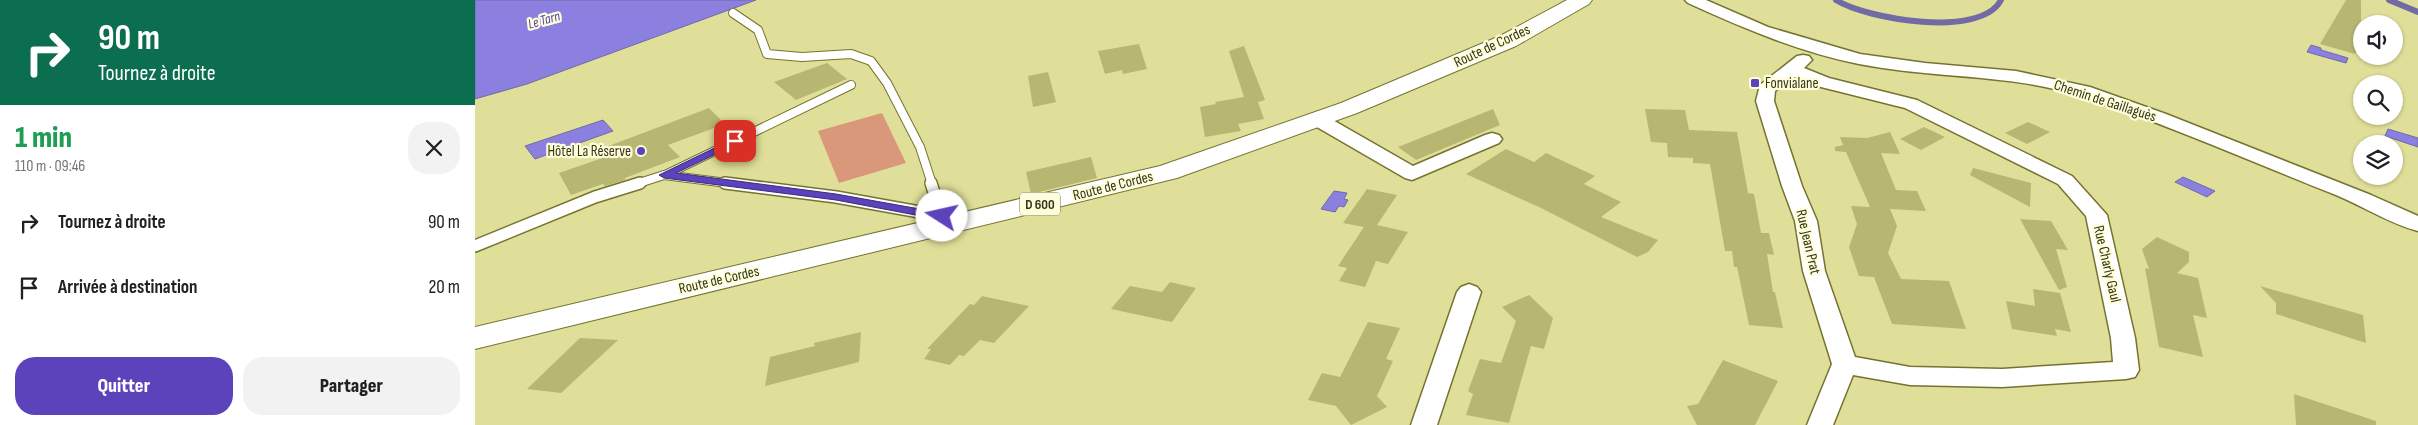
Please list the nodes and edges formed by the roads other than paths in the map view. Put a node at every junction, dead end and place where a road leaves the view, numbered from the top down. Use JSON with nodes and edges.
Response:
{"nodes":[{"id":1,"x":1582,"y":0,"type":"edge"},
{"id":2,"x":1693,"y":0,"type":"edge"},
{"id":3,"x":733,"y":13,"type":"dead end"},
{"id":4,"x":1810,"y":46,"type":"junction"},
{"id":5,"x":1793,"y":70,"type":"junction"},
{"id":6,"x":851,"y":85,"type":"dead end"},
{"id":7,"x":1317,"y":119,"type":"junction"},
{"id":8,"x":1492,"y":139,"type":"dead end"},
{"id":9,"x":664,"y":175,"type":"junction"},
{"id":10,"x":943,"y":222,"type":"junction"},
{"id":11,"x":2418,"y":224,"type":"edge"},
{"id":12,"x":475,"y":246,"type":"edge"},
{"id":13,"x":1469,"y":292,"type":"dead end"},
{"id":14,"x":475,"y":338,"type":"edge"},
{"id":15,"x":1845,"y":364,"type":"junction"},
{"id":16,"x":1424,"y":425,"type":"edge"},
{"id":17,"x":1820,"y":425,"type":"edge"}],
"edges":[{"from":1,"to":7,"type":"main road","name":"Route de Cordes","number":"D 600"},
{"from":2,"to":4,"type":"street","name":"Chemin de Gaillaguès"},
{"from":3,"to":10,"type":"lane"},
{"from":4,"to":5,"type":"street","name":"Rue Jean Prat"},
{"from":4,"to":11,"type":"street","name":"Chemin de Gaillaguès"},
{"from":5,"to":15,"type":"street","name":"Rue Jean Prat"},
{"from":5,"to":15,"type":"street","name":"Rue Charly Gaul"},
{"from":6,"to":9,"type":"lane"},
{"from":7,"to":8,"type":"street"},
{"from":7,"to":10,"type":"main road","name":"Route de Cordes","number":"D 600"},
{"from":9,"to":10,"type":"lane"},
{"from":9,"to":12,"type":"lane"},
{"from":10,"to":14,"type":"main road","name":"Route de Cordes","number":"D 600"},
{"from":13,"to":16,"type":"street"},
{"from":15,"to":17,"type":"street"}]}
